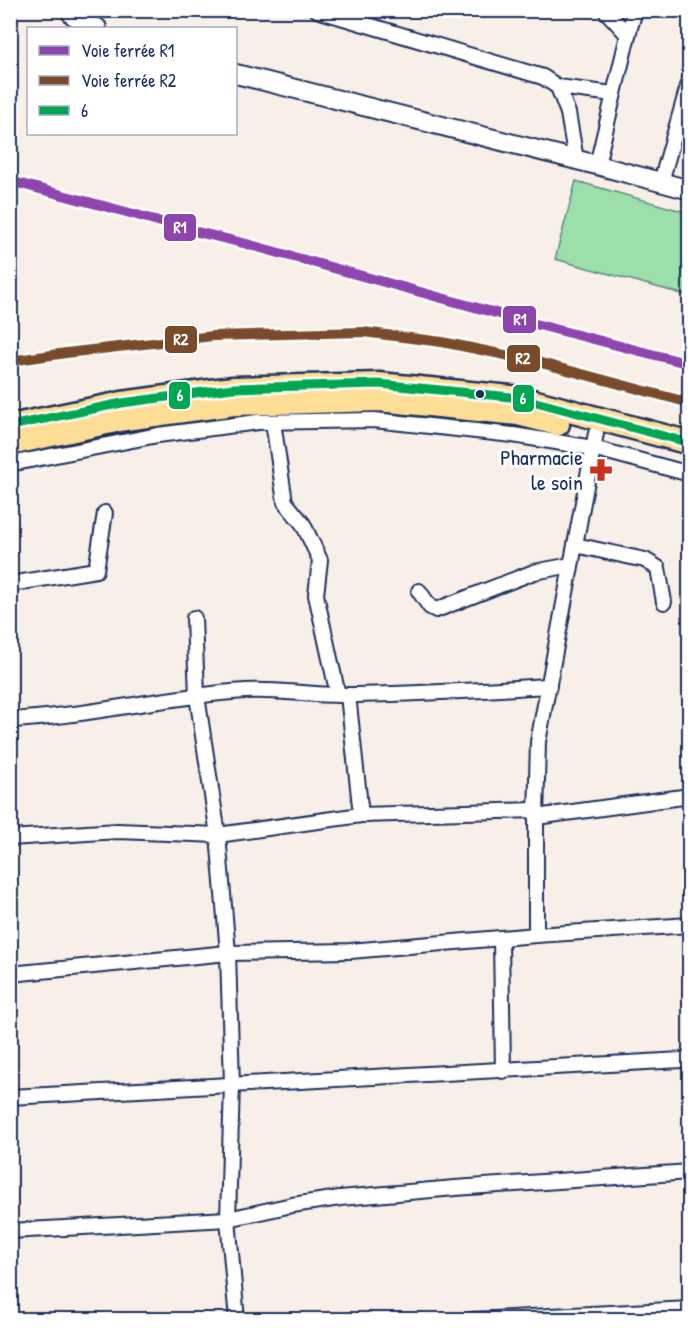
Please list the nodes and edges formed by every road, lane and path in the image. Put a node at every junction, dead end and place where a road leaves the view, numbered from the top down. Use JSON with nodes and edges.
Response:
{"nodes":[{"id":1,"x":69,"y":10,"type":"edge"},
{"id":2,"x":317,"y":10,"type":"edge"},
{"id":3,"x":605,"y":10,"type":"edge"},
{"id":4,"x":635,"y":10,"type":"edge"},
{"id":5,"x":95,"y":27,"type":"edge"},
{"id":6,"x":628,"y":35,"type":"junction"},
{"id":7,"x":237,"y":74,"type":"edge"},
{"id":8,"x":690,"y":78,"type":"edge"},
{"id":9,"x":558,"y":87,"type":"junction"},
{"id":10,"x":613,"y":94,"type":"junction"},
{"id":11,"x":576,"y":160,"type":"junction"},
{"id":12,"x":597,"y":165,"type":"junction"},
{"id":13,"x":661,"y":182,"type":"junction"},
{"id":14,"x":690,"y":190,"type":"edge"},
{"id":15,"x":273,"y":422,"type":"junction"},
{"id":16,"x":10,"y":426,"type":"edge"},
{"id":17,"x":594,"y":440,"type":"junction"},
{"id":18,"x":690,"y":443,"type":"edge"},
{"id":19,"x":10,"y":444,"type":"edge"},
{"id":20,"x":690,"y":456,"type":"edge"},
{"id":21,"x":10,"y":464,"type":"edge"},
{"id":22,"x":690,"y":474,"type":"edge"},
{"id":23,"x":105,"y":513,"type":"dead end"},
{"id":24,"x":575,"y":544,"type":"junction"},
{"id":25,"x":571,"y":565,"type":"junction"},
{"id":26,"x":10,"y":584,"type":"edge"},
{"id":27,"x":419,"y":591,"type":"dead end"},
{"id":28,"x":664,"y":602,"type":"dead end"},
{"id":29,"x":194,"y":618,"type":"dead end"},
{"id":30,"x":549,"y":686,"type":"junction"},
{"id":31,"x":343,"y":695,"type":"junction"},
{"id":32,"x":197,"y":696,"type":"junction"},
{"id":33,"x":10,"y":720,"type":"edge"},
{"id":34,"x":690,"y":796,"type":"edge"},
{"id":35,"x":536,"y":814,"type":"junction"},
{"id":36,"x":361,"y":816,"type":"junction"},
{"id":37,"x":218,"y":835,"type":"junction"},
{"id":38,"x":10,"y":838,"type":"edge"},
{"id":39,"x":690,"y":925,"type":"edge"},
{"id":40,"x":536,"y":934,"type":"junction"},
{"id":41,"x":501,"y":939,"type":"junction"},
{"id":42,"x":228,"y":953,"type":"junction"},
{"id":43,"x":10,"y":974,"type":"edge"},
{"id":44,"x":690,"y":1058,"type":"edge"},
{"id":45,"x":503,"y":1071,"type":"junction"},
{"id":46,"x":232,"y":1084,"type":"junction"},
{"id":47,"x":10,"y":1097,"type":"edge"},
{"id":48,"x":690,"y":1172,"type":"edge"},
{"id":49,"x":228,"y":1219,"type":"junction"},
{"id":50,"x":10,"y":1231,"type":"edge"},
{"id":51,"x":690,"y":1309,"type":"edge"},
{"id":52,"x":237,"y":1320,"type":"edge"},
{"id":53,"x":473,"y":1320,"type":"edge"}],
"edges":[{"from":1,"to":5,"type":"street"},
{"from":2,"to":9,"type":"street"},
{"from":3,"to":6,"type":"street"},
{"from":4,"to":6,"type":"street"},
{"from":6,"to":10,"type":"street"},
{"from":7,"to":11,"type":"street"},
{"from":8,"to":13,"type":"street"},
{"from":9,"to":10,"type":"street"},
{"from":9,"to":11,"type":"street"},
{"from":10,"to":12,"type":"street"},
{"from":11,"to":12,"type":"street"},
{"from":12,"to":13,"type":"street"},
{"from":13,"to":14,"type":"street"},
{"from":15,"to":17,"type":"street"},
{"from":15,"to":21,"type":"street"},
{"from":15,"to":31,"type":"street"},
{"from":16,"to":18,"type":"main road"},
{"from":17,"to":19,"type":"main road"},
{"from":17,"to":20,"type":"main road"},
{"from":17,"to":22,"type":"street"},
{"from":17,"to":24,"type":"street"},
{"from":23,"to":26,"type":"street"},
{"from":24,"to":25,"type":"street"},
{"from":24,"to":28,"type":"street"},
{"from":25,"to":27,"type":"street"},
{"from":25,"to":30,"type":"street"},
{"from":29,"to":32,"type":"street"},
{"from":30,"to":31,"type":"street"},
{"from":30,"to":35,"type":"street"},
{"from":31,"to":32,"type":"street"},
{"from":31,"to":36,"type":"street"},
{"from":32,"to":33,"type":"street"},
{"from":32,"to":37,"type":"street"},
{"from":34,"to":35,"type":"street"},
{"from":35,"to":36,"type":"street"},
{"from":35,"to":40,"type":"street"},
{"from":36,"to":37,"type":"street"},
{"from":37,"to":38,"type":"street"},
{"from":37,"to":42,"type":"street"},
{"from":39,"to":40,"type":"street"},
{"from":40,"to":41,"type":"street"},
{"from":41,"to":42,"type":"street"},
{"from":41,"to":45,"type":"street"},
{"from":42,"to":43,"type":"street"},
{"from":42,"to":46,"type":"street"},
{"from":44,"to":45,"type":"street"},
{"from":45,"to":46,"type":"street"},
{"from":46,"to":47,"type":"street"},
{"from":46,"to":49,"type":"street"},
{"from":48,"to":49,"type":"street"},
{"from":49,"to":50,"type":"street"},
{"from":49,"to":52,"type":"street"},
{"from":51,"to":53,"type":"street"}]}
